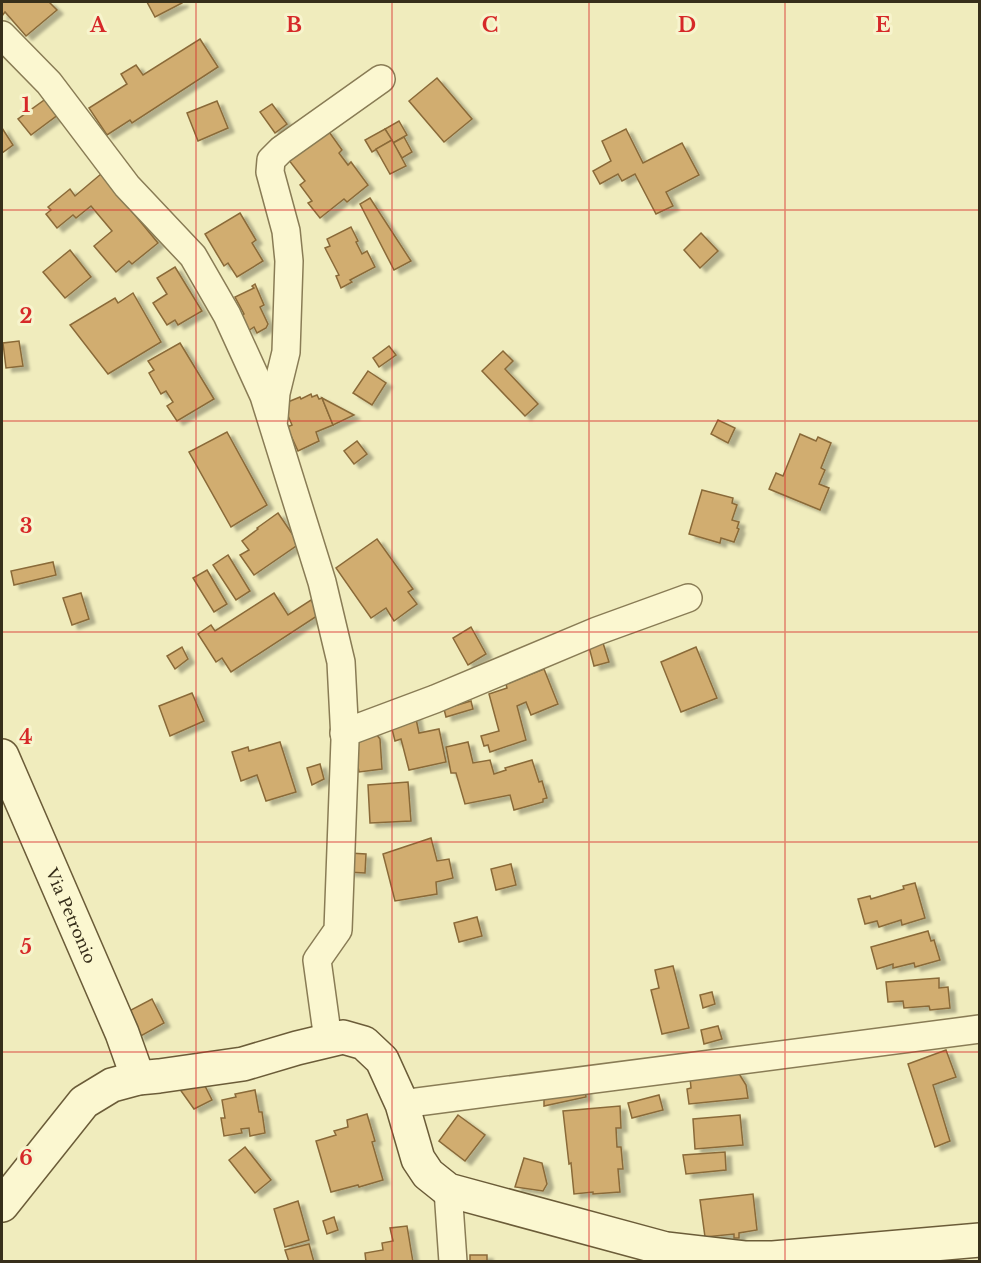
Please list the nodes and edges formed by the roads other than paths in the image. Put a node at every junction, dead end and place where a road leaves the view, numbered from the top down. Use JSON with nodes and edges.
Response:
{"nodes":[{"id":1,"x":2,"y":35,"type":"edge"},
{"id":2,"x":381,"y":79,"type":"dead end"},
{"id":3,"x":274,"y":424,"type":"junction"},
{"id":4,"x":688,"y":598,"type":"dead end"},
{"id":5,"x":345,"y":733,"type":"junction"},
{"id":6,"x":2,"y":756,"type":"edge"},
{"id":7,"x":980,"y":1029,"type":"edge"},
{"id":8,"x":328,"y":1040,"type":"junction"},
{"id":9,"x":138,"y":1078,"type":"junction"},
{"id":10,"x":402,"y":1104,"type":"junction"},
{"id":11,"x":448,"y":1190,"type":"junction"},
{"id":12,"x":2,"y":1205,"type":"edge"},
{"id":13,"x":980,"y":1240,"type":"edge"},
{"id":14,"x":745,"y":1260,"type":"edge"},
{"id":15,"x":453,"y":1262,"type":"edge"}],
"edges":[{"from":1,"to":3,"type":"street"},
{"from":2,"to":3,"type":"street"},
{"from":3,"to":5,"type":"street"},
{"from":4,"to":5,"type":"street"},
{"from":5,"to":8,"type":"street"},
{"from":6,"to":9,"type":"street","name":"Via Petronio"},
{"from":7,"to":10,"type":"street"},
{"from":8,"to":9,"type":"street"},
{"from":8,"to":10,"type":"street"},
{"from":9,"to":12,"type":"street"},
{"from":10,"to":11,"type":"street"},
{"from":11,"to":14,"type":"street"},
{"from":11,"to":15,"type":"street"},
{"from":13,"to":14,"type":"street"}]}
